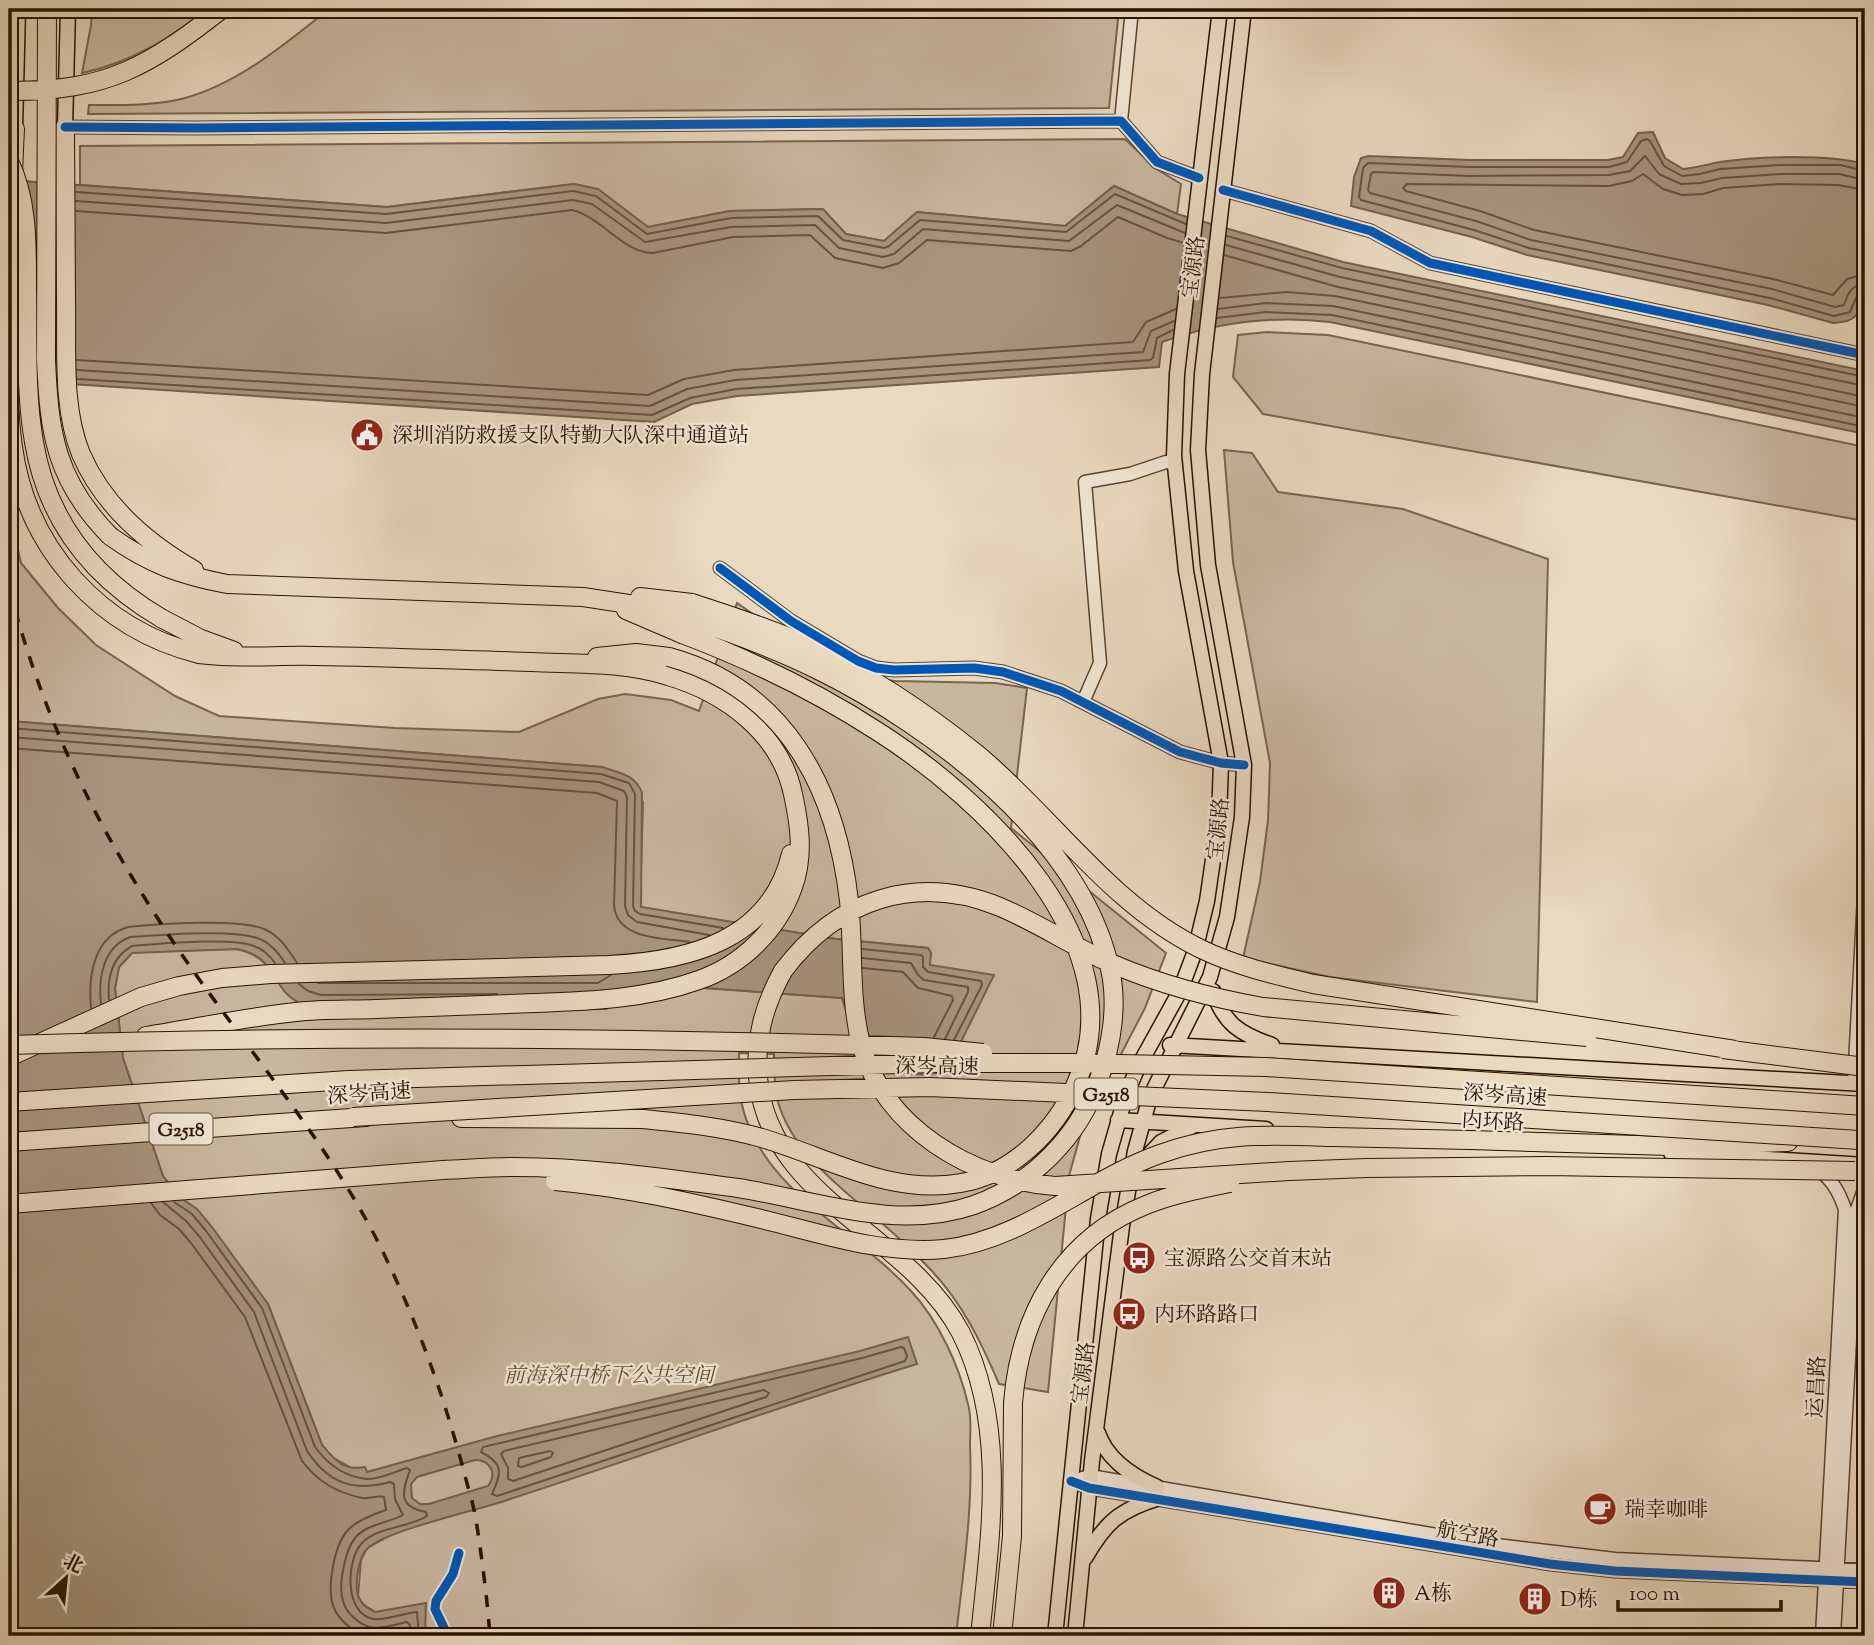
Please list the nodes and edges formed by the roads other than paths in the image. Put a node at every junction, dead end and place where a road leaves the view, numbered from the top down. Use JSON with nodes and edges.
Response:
{"nodes":[{"id":1,"x":18,"y":9,"type":"edge"},
{"id":2,"x":47,"y":9,"type":"edge"},
{"id":3,"x":68,"y":9,"type":"edge"},
{"id":4,"x":222,"y":9,"type":"edge"},
{"id":5,"x":1132,"y":9,"type":"edge"},
{"id":6,"x":1220,"y":9,"type":"edge"},
{"id":7,"x":1244,"y":9,"type":"edge"},
{"id":8,"x":9,"y":91,"type":"edge"},
{"id":9,"x":1121,"y":121,"type":"junction"},
{"id":10,"x":65,"y":127,"type":"junction"},
{"id":11,"x":15,"y":129,"type":"joint"},
{"id":12,"x":11,"y":163,"type":"edge"},
{"id":13,"x":1199,"y":178,"type":"junction"},
{"id":14,"x":1223,"y":190,"type":"junction"},
{"id":15,"x":1865,"y":355,"type":"edge"},
{"id":16,"x":10,"y":420,"type":"edge"},
{"id":17,"x":1175,"y":464,"type":"junction"},
{"id":18,"x":720,"y":568,"type":"dead end"},
{"id":19,"x":227,"y":584,"type":"junction"},
{"id":20,"x":583,"y":597,"type":"junction"},
{"id":21,"x":687,"y":618,"type":"junction"},
{"id":22,"x":260,"y":655,"type":"junction"},
{"id":23,"x":667,"y":666,"type":"junction"},
{"id":24,"x":1083,"y":702,"type":"junction"},
{"id":25,"x":1221,"y":763,"type":"junction"},
{"id":26,"x":1244,"y":765,"type":"junction"},
{"id":27,"x":797,"y":813,"type":"junction"},
{"id":28,"x":1865,"y":877,"type":"edge"},
{"id":29,"x":1210,"y":977,"type":"junction"},
{"id":30,"x":111,"y":1042,"type":"junction"},
{"id":31,"x":1151,"y":1044,"type":"junction"},
{"id":32,"x":9,"y":1045,"type":"edge"},
{"id":33,"x":1175,"y":1045,"type":"junction"},
{"id":34,"x":1286,"y":1050,"type":"junction"},
{"id":35,"x":1735,"y":1050,"type":"junction"},
{"id":36,"x":9,"y":1057,"type":"edge"},
{"id":37,"x":1070,"y":1063,"type":"junction"},
{"id":38,"x":1865,"y":1067,"type":"edge"},
{"id":39,"x":1860,"y":1084,"type":"edge"},
{"id":40,"x":9,"y":1102,"type":"edge"},
{"id":41,"x":1865,"y":1107,"type":"edge"},
{"id":42,"x":353,"y":1117,"type":"junction"},
{"id":43,"x":1118,"y":1120,"type":"junction"},
{"id":44,"x":1142,"y":1122,"type":"junction"},
{"id":45,"x":1200,"y":1125,"type":"junction"},
{"id":46,"x":1862,"y":1140,"type":"edge"},
{"id":47,"x":9,"y":1142,"type":"edge"},
{"id":48,"x":1801,"y":1161,"type":"junction"},
{"id":49,"x":1865,"y":1165,"type":"edge"},
{"id":50,"x":443,"y":1170,"type":"junction"},
{"id":51,"x":1289,"y":1171,"type":"junction"},
{"id":52,"x":1865,"y":1172,"type":"edge"},
{"id":53,"x":1128,"y":1183,"type":"junction"},
{"id":54,"x":1865,"y":1187,"type":"edge"},
{"id":55,"x":9,"y":1204,"type":"edge"},
{"id":56,"x":1097,"y":1430,"type":"junction"},
{"id":57,"x":1070,"y":1480,"type":"junction"},
{"id":58,"x":1090,"y":1482,"type":"junction"},
{"id":59,"x":1158,"y":1492,"type":"junction"},
{"id":60,"x":1082,"y":1563,"type":"junction"},
{"id":61,"x":1865,"y":1570,"type":"edge"},
{"id":62,"x":1831,"y":1574,"type":"junction"},
{"id":63,"x":1865,"y":1582,"type":"edge"},
{"id":64,"x":980,"y":1636,"type":"edge"},
{"id":65,"x":1002,"y":1636,"type":"edge"},
{"id":66,"x":1055,"y":1636,"type":"edge"},
{"id":67,"x":1075,"y":1636,"type":"edge"},
{"id":68,"x":1822,"y":1636,"type":"edge"},
{"id":69,"x":1834,"y":1636,"type":"edge"}],
"edges":[{"from":1,"to":11,"type":"main road"},
{"from":2,"to":19,"type":"highway","bridge":true},
{"from":3,"to":10,"type":"main road"},
{"from":4,"to":8,"type":"highway","bridge":true},
{"from":5,"to":9,"type":"street"},
{"from":6,"to":13,"type":"main road","name":"宝源路"},
{"from":7,"to":14,"type":"main road","name":"宝源路"},
{"from":9,"to":10,"type":"street"},
{"from":9,"to":13,"type":"street"},
{"from":10,"to":19,"type":"highway"},
{"from":11,"to":12,"type":"highway"},
{"from":12,"to":16,"type":"highway","bridge":true},
{"from":12,"to":22,"type":"highway","bridge":true},
{"from":13,"to":17,"type":"main road","name":"宝源路"},
{"from":14,"to":15,"type":"street"},
{"from":14,"to":26,"type":"main road","name":"宝源路"},
{"from":16,"to":22,"type":"highway"},
{"from":17,"to":24,"type":"street"},
{"from":17,"to":25,"type":"main road","name":"宝源路"},
{"from":18,"to":24,"type":"street"},
{"from":19,"to":20,"type":"highway"},
{"from":20,"to":21,"type":"highway"},
{"from":20,"to":21,"type":"highway"},
{"from":21,"to":35,"type":"highway","bridge":true},
{"from":21,"to":42,"type":"highway","bridge":true},
{"from":21,"to":50,"type":"highway","bridge":true},
{"from":22,"to":23,"type":"highway"},
{"from":23,"to":27,"type":"highway"},
{"from":23,"to":51,"type":"highway","bridge":true},
{"from":24,"to":25,"type":"street"},
{"from":25,"to":26,"type":"street"},
{"from":25,"to":31,"type":"main road","name":"宝源路"},
{"from":26,"to":29,"type":"main road","name":"宝源路"},
{"from":27,"to":30,"type":"highway","bridge":true},
{"from":27,"to":36,"type":"highway","bridge":true},
{"from":28,"to":39,"type":"street"},
{"from":29,"to":33,"type":"main road","name":"宝源路"},
{"from":29,"to":34,"type":"main road"},
{"from":30,"to":32,"type":"highway","bridge":true},
{"from":30,"to":37,"type":"highway","bridge":true},
{"from":31,"to":33,"type":"main road"},
{"from":31,"to":43,"type":"main road","name":"宝源路"},
{"from":33,"to":34,"type":"main road"},
{"from":33,"to":44,"type":"main road","name":"宝源路"},
{"from":34,"to":39,"type":"main road"},
{"from":35,"to":38,"type":"highway","bridge":true},
{"from":35,"to":64,"type":"highway","bridge":true},
{"from":37,"to":40,"type":"highway","name":"深岑高速","number":"G2518","bridge":true},
{"from":37,"to":41,"type":"highway","name":"深岑高速","number":"G2518","bridge":true},
{"from":42,"to":46,"type":"highway","name":"深岑高速","number":"G2518","bridge":true},
{"from":42,"to":47,"type":"highway","name":"深岑高速","number":"G2518"},
{"from":43,"to":44,"type":"main road","name":"内环路"},
{"from":43,"to":57,"type":"main road","name":"宝源路"},
{"from":44,"to":45,"type":"main road","name":"内环路"},
{"from":44,"to":53,"type":"main road","name":"宝源路"},
{"from":45,"to":48,"type":"main road","name":"内环路"},
{"from":45,"to":53,"type":"main road"},
{"from":46,"to":50,"type":"highway","bridge":true},
{"from":48,"to":49,"type":"main road","name":"内环路"},
{"from":48,"to":62,"type":"street","name":"运昌路"},
{"from":50,"to":55,"type":"highway"},
{"from":51,"to":52,"type":"highway","bridge":true},
{"from":51,"to":65,"type":"highway","bridge":true},
{"from":53,"to":56,"type":"main road","name":"宝源路"},
{"from":54,"to":62,"type":"street","name":"运昌路"},
{"from":56,"to":58,"type":"main road","name":"宝源路"},
{"from":56,"to":59,"type":"main road"},
{"from":57,"to":58,"type":"street","name":"航空路"},
{"from":57,"to":66,"type":"main road","name":"宝源路"},
{"from":58,"to":59,"type":"street","name":"航空路"},
{"from":58,"to":60,"type":"main road","name":"宝源路"},
{"from":59,"to":60,"type":"main road"},
{"from":59,"to":62,"type":"street","name":"航空路"},
{"from":60,"to":67,"type":"main road","name":"宝源路"},
{"from":61,"to":62,"type":"street","name":"航空路"},
{"from":62,"to":63,"type":"street","name":"航空路"},
{"from":62,"to":68,"type":"street","name":"运昌路"},
{"from":62,"to":69,"type":"street","name":"运昌路"}]}
